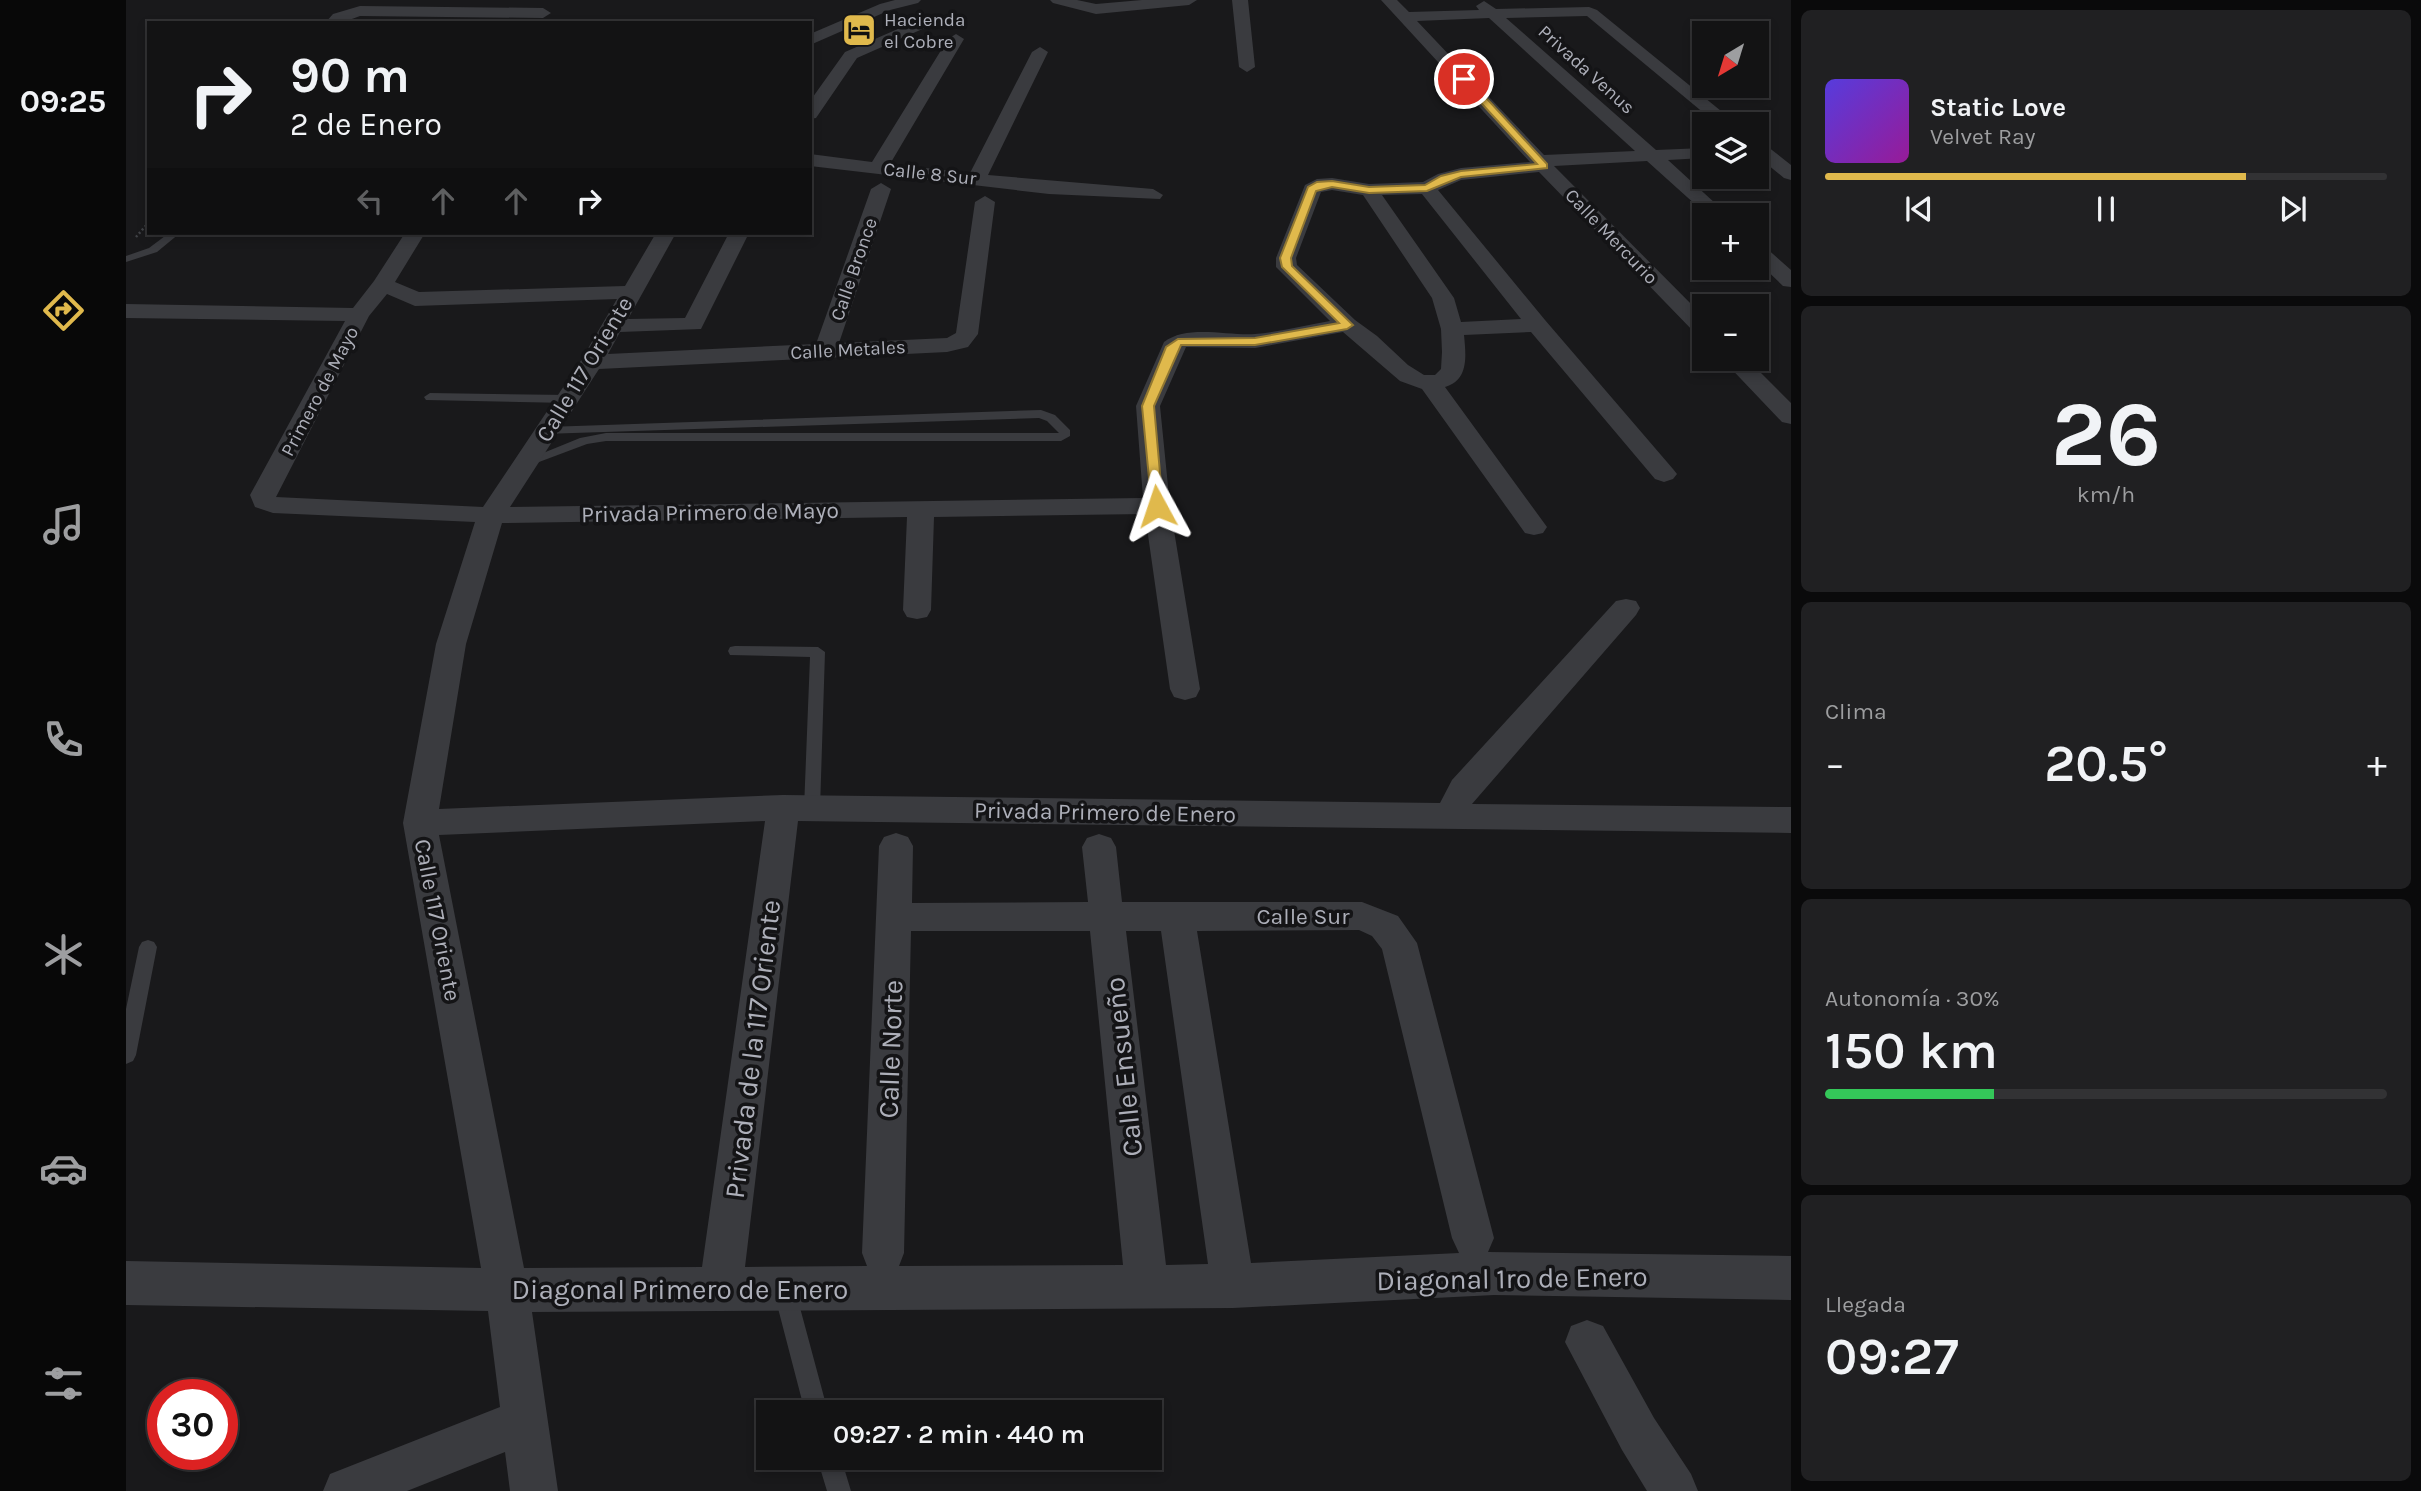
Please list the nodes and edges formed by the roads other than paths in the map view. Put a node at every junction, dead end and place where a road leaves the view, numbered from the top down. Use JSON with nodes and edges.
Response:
{"nodes":[{"id":1,"x":556,"y":0,"type":"edge"},
{"id":2,"x":913,"y":0,"type":"edge"},
{"id":3,"x":1058,"y":0,"type":"edge"},
{"id":4,"x":1189,"y":0,"type":"edge"},
{"id":5,"x":1240,"y":0,"type":"edge"},
{"id":6,"x":1389,"y":0,"type":"edge"},
{"id":7,"x":1474,"y":0,"type":"edge"},
{"id":8,"x":1493,"y":13,"type":"junction"},
{"id":9,"x":1407,"y":17,"type":"junction"},
{"id":10,"x":542,"y":18,"type":"edge"},
{"id":11,"x":930,"y":20,"type":"dead end"},
{"id":12,"x":335,"y":21,"type":"edge"},
{"id":13,"x":843,"y":25,"type":"junction"},
{"id":14,"x":812,"y":27,"type":"edge"},
{"id":15,"x":812,"y":39,"type":"edge"},
{"id":16,"x":956,"y":39,"type":"dead end"},
{"id":17,"x":1040,"y":52,"type":"dead end"},
{"id":18,"x":1247,"y":66,"type":"dead end"},
{"id":19,"x":812,"y":111,"type":"edge"},
{"id":20,"x":1713,"y":112,"type":"edge"},
{"id":21,"x":1692,"y":154,"type":"edge"},
{"id":22,"x":1652,"y":156,"type":"junction"},
{"id":23,"x":1769,"y":157,"type":"edge"},
{"id":24,"x":812,"y":161,"type":"edge"},
{"id":25,"x":1542,"y":164,"type":"junction"},
{"id":26,"x":1791,"y":174,"type":"edge"},
{"id":27,"x":879,"y":178,"type":"junction"},
{"id":28,"x":977,"y":178,"type":"junction"},
{"id":29,"x":1427,"y":188,"type":"junction"},
{"id":30,"x":1369,"y":190,"type":"junction"},
{"id":31,"x":1153,"y":195,"type":"dead end"},
{"id":32,"x":985,"y":202,"type":"dead end"},
{"id":33,"x":1705,"y":203,"type":"edge"},
{"id":34,"x":172,"y":235,"type":"edge"},
{"id":35,"x":413,"y":235,"type":"edge"},
{"id":36,"x":665,"y":235,"type":"edge"},
{"id":37,"x":738,"y":235,"type":"edge"},
{"id":38,"x":126,"y":259,"type":"edge"},
{"id":39,"x":1769,"y":261,"type":"edge"},
{"id":40,"x":1791,"y":281,"type":"edge"},
{"id":41,"x":383,"y":284,"type":"junction"},
{"id":42,"x":630,"y":292,"type":"junction"},
{"id":43,"x":126,"y":311,"type":"edge"},
{"id":44,"x":359,"y":315,"type":"junction"},
{"id":45,"x":1692,"y":317,"type":"edge"},
{"id":46,"x":1347,"y":325,"type":"junction"},
{"id":47,"x":1537,"y":325,"type":"junction"},
{"id":48,"x":611,"y":326,"type":"junction"},
{"id":49,"x":1452,"y":330,"type":"junction"},
{"id":50,"x":825,"y":349,"type":"junction"},
{"id":51,"x":592,"y":362,"type":"junction"},
{"id":52,"x":1746,"y":371,"type":"edge"},
{"id":53,"x":1430,"y":383,"type":"junction"},
{"id":54,"x":1791,"y":384,"type":"edge"},
{"id":55,"x":1763,"y":387,"type":"junction"},
{"id":56,"x":430,"y":397,"type":"dead end"},
{"id":57,"x":568,"y":399,"type":"junction"},
{"id":58,"x":1791,"y":417,"type":"edge"},
{"id":59,"x":880,"y":419,"type":"junction"},
{"id":60,"x":547,"y":431,"type":"junction"},
{"id":61,"x":727,"y":431,"type":"junction"},
{"id":62,"x":879,"y":437,"type":"junction"},
{"id":63,"x":527,"y":462,"type":"junction"},
{"id":64,"x":1664,"y":474,"type":"dead end"},
{"id":65,"x":264,"y":501,"type":"joint"},
{"id":66,"x":1157,"y":506,"type":"junction"},
{"id":67,"x":921,"y":509,"type":"junction"},
{"id":68,"x":491,"y":515,"type":"junction"},
{"id":69,"x":1534,"y":527,"type":"dead end"},
{"id":70,"x":1626,"y":608,"type":"dead end"},
{"id":71,"x":917,"y":610,"type":"dead end"},
{"id":72,"x":735,"y":651,"type":"dead end"},
{"id":73,"x":1185,"y":689,"type":"dead end"},
{"id":74,"x":797,"y":809,"type":"junction"},
{"id":75,"x":1449,"y":817,"type":"junction"},
{"id":76,"x":1791,"y":820,"type":"edge"},
{"id":77,"x":420,"y":823,"type":"junction"},
{"id":78,"x":897,"y":846,"type":"dead end"},
{"id":79,"x":1098,"y":847,"type":"dead end"},
{"id":80,"x":894,"y":917,"type":"junction"},
{"id":81,"x":1107,"y":917,"type":"junction"},
{"id":82,"x":1177,"y":917,"type":"junction"},
{"id":83,"x":148,"y":947,"type":"dead end"},
{"id":84,"x":126,"y":1055,"type":"edge"},
{"id":85,"x":1473,"y":1238,"type":"dead end"},
{"id":86,"x":883,"y":1253,"type":"dead end"},
{"id":87,"x":1791,"y":1278,"type":"edge"},
{"id":88,"x":126,"y":1283,"type":"edge"},
{"id":89,"x":1147,"y":1286,"type":"junction"},
{"id":90,"x":1233,"y":1286,"type":"junction"},
{"id":91,"x":784,"y":1288,"type":"junction"},
{"id":92,"x":721,"y":1289,"type":"junction"},
{"id":93,"x":507,"y":1290,"type":"junction"},
{"id":94,"x":1587,"y":1342,"type":"dead end"},
{"id":95,"x":814,"y":1400,"type":"edge"},
{"id":96,"x":524,"y":1421,"type":"junction"},
{"id":97,"x":833,"y":1470,"type":"edge"},
{"id":98,"x":347,"y":1491,"type":"edge"},
{"id":99,"x":534,"y":1491,"type":"edge"},
{"id":100,"x":839,"y":1491,"type":"edge"},
{"id":101,"x":1674,"y":1491,"type":"edge"}],
"edges":[{"from":1,"to":10,"type":"street"},
{"from":2,"to":13,"type":"street"},
{"from":3,"to":4,"type":"street"},
{"from":5,"to":18,"type":"street"},
{"from":6,"to":9,"type":"street","name":"Calle Mercurio"},
{"from":7,"to":8,"type":"street","name":"Privada Venus"},
{"from":8,"to":9,"type":"street"},
{"from":8,"to":20,"type":"street"},
{"from":8,"to":22,"type":"street","name":"Privada Venus"},
{"from":9,"to":25,"type":"street","name":"Calle Mercurio"},
{"from":10,"to":12,"type":"street"},
{"from":11,"to":19,"type":"street"},
{"from":13,"to":14,"type":"street"},
{"from":13,"to":15,"type":"street"},
{"from":16,"to":27,"type":"street","name":"Calle Bronce"},
{"from":17,"to":28,"type":"street"},
{"from":21,"to":22,"type":"street"},
{"from":22,"to":25,"type":"street"},
{"from":22,"to":33,"type":"street","name":"Privada Venus"},
{"from":23,"to":26,"type":"street"},
{"from":24,"to":27,"type":"street","name":"Calle 8 Sur"},
{"from":25,"to":29,"type":"street"},
{"from":25,"to":45,"type":"street","name":"Calle Mercurio"},
{"from":27,"to":28,"type":"street","name":"Calle 8 Sur"},
{"from":27,"to":50,"type":"street","name":"Calle Bronce"},
{"from":28,"to":31,"type":"street","name":"Calle 8 Sur"},
{"from":29,"to":30,"type":"street"},
{"from":29,"to":47,"type":"street"},
{"from":30,"to":46,"type":"street"},
{"from":30,"to":49,"type":"street"},
{"from":32,"to":50,"type":"street","name":"Calle Metales"},
{"from":34,"to":38,"type":"lane"},
{"from":35,"to":41,"type":"street","name":"Primero de Mayo"},
{"from":36,"to":42,"type":"street","name":"Calle 117 Oriente"},
{"from":37,"to":48,"type":"street"},
{"from":39,"to":40,"type":"street"},
{"from":41,"to":42,"type":"street"},
{"from":41,"to":44,"type":"street","name":"Primero de Mayo"},
{"from":42,"to":48,"type":"street","name":"Calle 117 Oriente"},
{"from":43,"to":44,"type":"street"},
{"from":44,"to":65,"type":"street","name":"Primero de Mayo"},
{"from":46,"to":53,"type":"street"},
{"from":46,"to":66,"type":"street"},
{"from":47,"to":49,"type":"street"},
{"from":47,"to":64,"type":"street"},
{"from":48,"to":51,"type":"street","name":"Calle 117 Oriente"},
{"from":49,"to":53,"type":"street"},
{"from":50,"to":51,"type":"street","name":"Calle Metales"},
{"from":51,"to":57,"type":"street","name":"Calle 117 Oriente"},
{"from":52,"to":55,"type":"street"},
{"from":53,"to":69,"type":"street"},
{"from":54,"to":55,"type":"street"},
{"from":55,"to":58,"type":"street"},
{"from":56,"to":57,"type":"lane"},
{"from":57,"to":60,"type":"street","name":"Calle 117 Oriente"},
{"from":59,"to":61,"type":"lane"},
{"from":59,"to":62,"type":"lane"},
{"from":59,"to":62,"type":"lane"},
{"from":60,"to":61,"type":"lane"},
{"from":60,"to":63,"type":"street","name":"Calle 117 Oriente"},
{"from":61,"to":62,"type":"lane"},
{"from":61,"to":63,"type":"lane"},
{"from":63,"to":68,"type":"street","name":"Calle 117 Oriente"},
{"from":65,"to":68,"type":"street","name":"Privada Primero de Mayo"},
{"from":66,"to":67,"type":"street","name":"Privada Primero de Mayo"},
{"from":66,"to":73,"type":"street"},
{"from":67,"to":68,"type":"street","name":"Privada Primero de Mayo"},
{"from":67,"to":71,"type":"street"},
{"from":68,"to":77,"type":"street","name":"Calle 117 Oriente"},
{"from":70,"to":75,"type":"street"},
{"from":72,"to":74,"type":"lane"},
{"from":74,"to":75,"type":"street","name":"Privada Primero de Enero"},
{"from":74,"to":77,"type":"street","name":"Privada Primero de Enero"},
{"from":74,"to":92,"type":"street","name":"Privada de la 117 Oriente"},
{"from":75,"to":76,"type":"street","name":"Privada Primero de Enero"},
{"from":77,"to":93,"type":"street","name":"Calle 117 Oriente"},
{"from":78,"to":80,"type":"street","name":"Calle Norte"},
{"from":79,"to":81,"type":"street","name":"Calle Ensueño"},
{"from":80,"to":81,"type":"street","name":"Calle Sur"},
{"from":80,"to":86,"type":"street","name":"Calle Norte"},
{"from":81,"to":82,"type":"street","name":"Calle Sur"},
{"from":81,"to":89,"type":"street","name":"Calle Ensueño"},
{"from":82,"to":85,"type":"street","name":"Calle Sur"},
{"from":82,"to":90,"type":"street"},
{"from":83,"to":84,"type":"lane"},
{"from":87,"to":90,"type":"street","name":"Diagonal 1ro de Enero"},
{"from":88,"to":93,"type":"street","name":"Diagonal Primero de Enero"},
{"from":89,"to":90,"type":"street","name":"Diagonal Primero de Enero"},
{"from":89,"to":91,"type":"street","name":"Diagonal Primero de Enero"},
{"from":91,"to":92,"type":"street","name":"Diagonal Primero de Enero"},
{"from":91,"to":95,"type":"lane"},
{"from":92,"to":93,"type":"street","name":"Diagonal Primero de Enero"},
{"from":93,"to":96,"type":"street","name":"Calle 117 Oriente"},
{"from":94,"to":101,"type":"street"},
{"from":96,"to":98,"type":"street"},
{"from":96,"to":99,"type":"street","name":"Calle 117 Oriente"},
{"from":97,"to":100,"type":"lane"}]}
